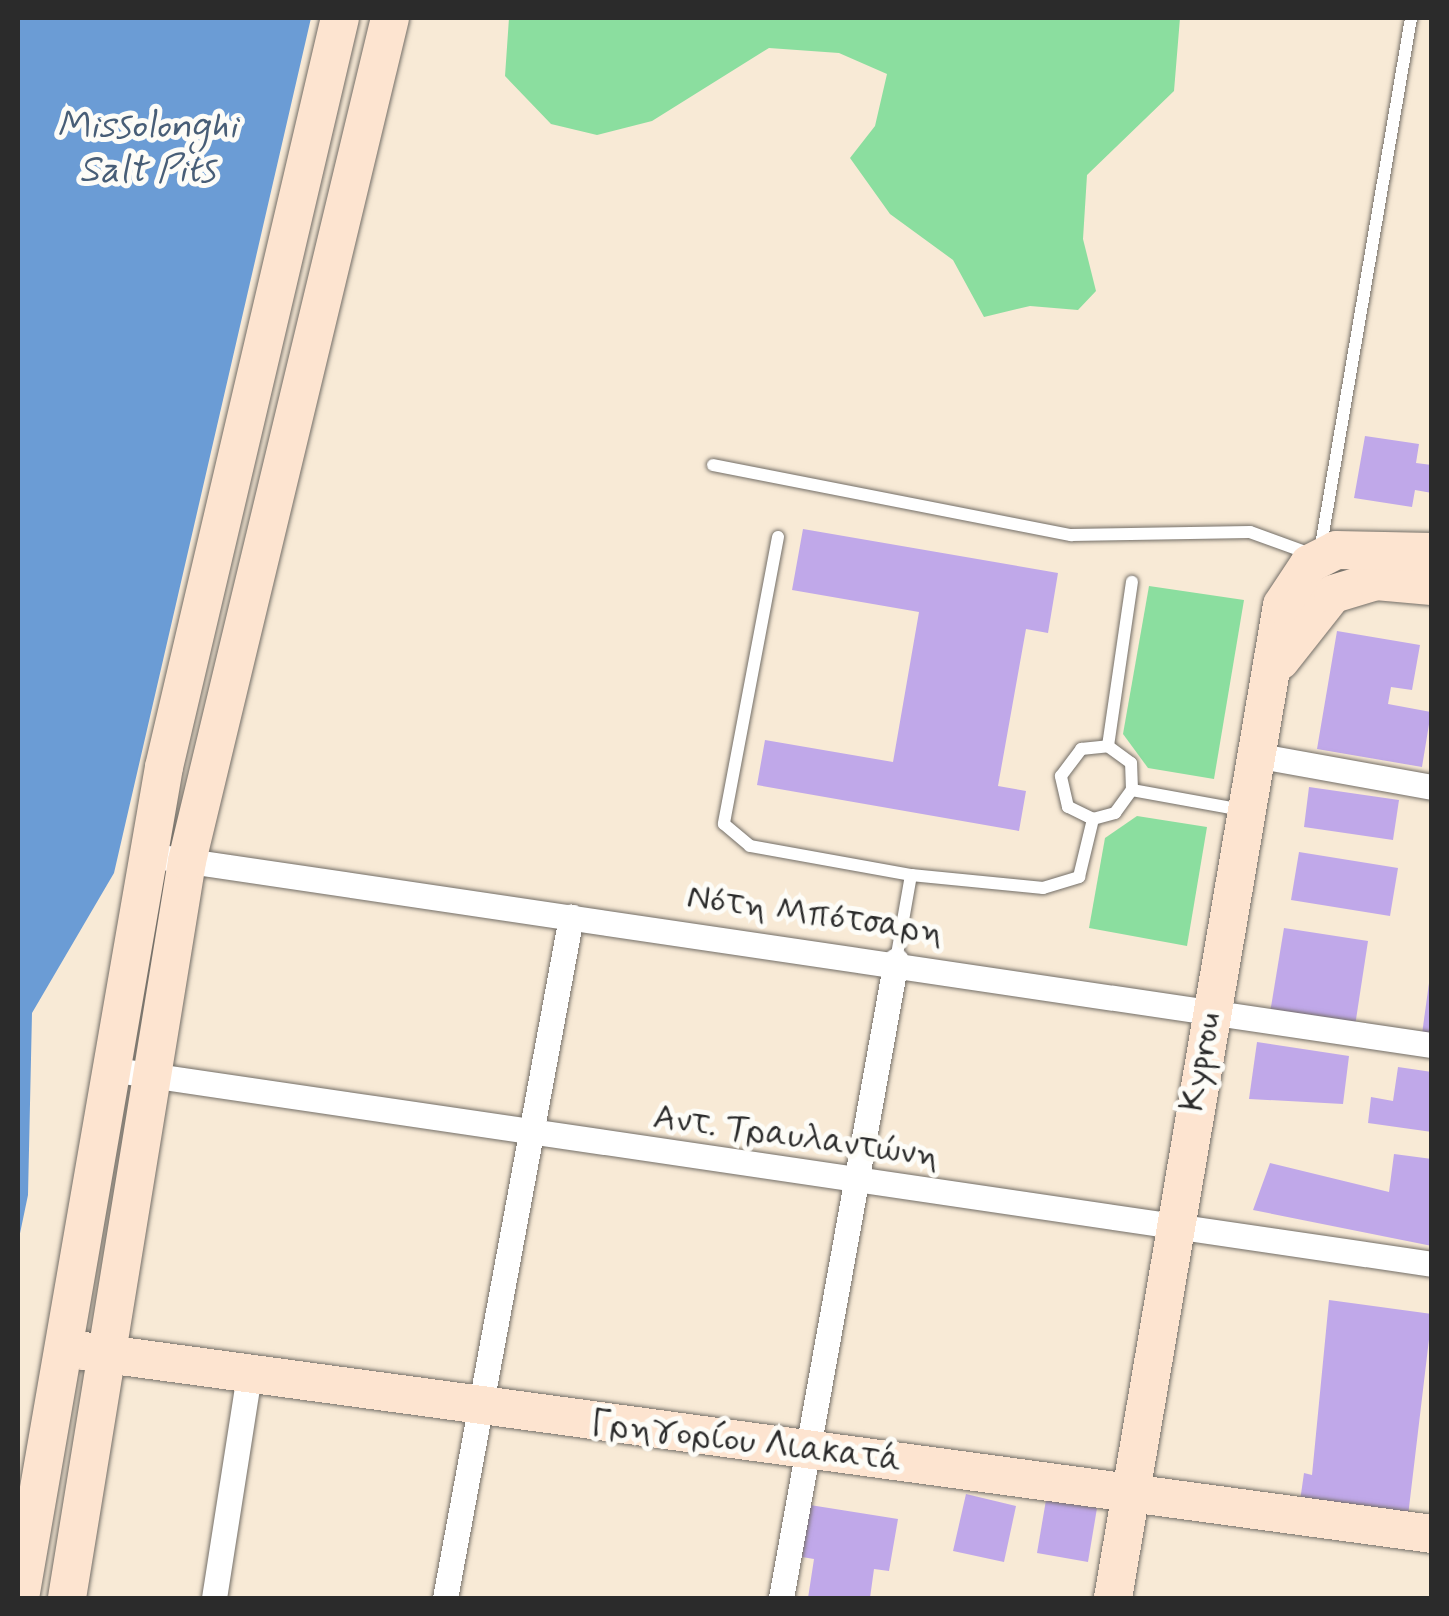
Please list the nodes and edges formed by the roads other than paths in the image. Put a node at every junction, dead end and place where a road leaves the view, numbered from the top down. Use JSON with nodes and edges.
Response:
{"nodes":[{"id":1,"x":340,"y":18,"type":"edge"},
{"id":2,"x":390,"y":18,"type":"edge"},
{"id":3,"x":1411,"y":18,"type":"edge"},
{"id":4,"x":713,"y":465,"type":"dead end"},
{"id":5,"x":778,"y":537,"type":"dead end"},
{"id":6,"x":1432,"y":552,"type":"edge"},
{"id":7,"x":1327,"y":554,"type":"junction"},
{"id":8,"x":1132,"y":582,"type":"dead end"},
{"id":9,"x":1432,"y":586,"type":"edge"},
{"id":10,"x":1272,"y":674,"type":"junction"},
{"id":11,"x":1108,"y":746,"type":"junction"},
{"id":12,"x":1260,"y":756,"type":"junction"},
{"id":13,"x":1432,"y":786,"type":"edge"},
{"id":14,"x":1132,"y":790,"type":"junction"},
{"id":15,"x":1249,"y":811,"type":"junction"},
{"id":16,"x":1093,"y":818,"type":"junction"},
{"id":17,"x":148,"y":855,"type":"junction"},
{"id":18,"x":187,"y":861,"type":"junction"},
{"id":19,"x":911,"y":875,"type":"junction"},
{"id":20,"x":571,"y":918,"type":"junction"},
{"id":21,"x":896,"y":960,"type":"junction"},
{"id":22,"x":1209,"y":1012,"type":"junction"},
{"id":23,"x":1432,"y":1045,"type":"edge"},
{"id":24,"x":109,"y":1069,"type":"junction"},
{"id":25,"x":152,"y":1075,"type":"junction"},
{"id":26,"x":530,"y":1135,"type":"junction"},
{"id":27,"x":857,"y":1179,"type":"junction"},
{"id":28,"x":1172,"y":1229,"type":"junction"},
{"id":29,"x":1432,"y":1264,"type":"edge"},
{"id":30,"x":61,"y":1348,"type":"junction"},
{"id":31,"x":106,"y":1353,"type":"junction"},
{"id":32,"x":250,"y":1369,"type":"junction"},
{"id":33,"x":477,"y":1408,"type":"junction"},
{"id":34,"x":805,"y":1448,"type":"junction"},
{"id":35,"x":1131,"y":1493,"type":"junction"},
{"id":36,"x":1432,"y":1534,"type":"edge"},
{"id":37,"x":20,"y":1598,"type":"edge"},
{"id":38,"x":68,"y":1598,"type":"edge"},
{"id":39,"x":214,"y":1598,"type":"edge"},
{"id":40,"x":445,"y":1598,"type":"edge"},
{"id":41,"x":781,"y":1598,"type":"edge"},
{"id":42,"x":1113,"y":1598,"type":"edge"}],
"edges":[{"from":1,"to":17,"type":"street"},
{"from":2,"to":18,"type":"street"},
{"from":3,"to":7,"type":"lane"},
{"from":4,"to":7,"type":"lane"},
{"from":5,"to":19,"type":"lane"},
{"from":6,"to":7,"type":"street"},
{"from":7,"to":10,"type":"street","name":"Kyprou"},
{"from":8,"to":11,"type":"lane"},
{"from":9,"to":10,"type":"street"},
{"from":10,"to":12,"type":"street","name":"Kyprou"},
{"from":11,"to":14,"type":"lane"},
{"from":11,"to":16,"type":"lane"},
{"from":12,"to":13,"type":"street"},
{"from":12,"to":15,"type":"street","name":"Kyprou"},
{"from":14,"to":15,"type":"lane"},
{"from":14,"to":16,"type":"lane"},
{"from":15,"to":22,"type":"street","name":"Kyprou"},
{"from":16,"to":19,"type":"lane"},
{"from":17,"to":18,"type":"street","name":"Νότη Μπότσαρη"},
{"from":17,"to":24,"type":"street"},
{"from":18,"to":20,"type":"street","name":"Νότη Μπότσαρη"},
{"from":18,"to":25,"type":"street"},
{"from":19,"to":21,"type":"lane"},
{"from":20,"to":21,"type":"street","name":"Νότη Μπότσαρη"},
{"from":20,"to":26,"type":"street"},
{"from":21,"to":22,"type":"street","name":"Νότη Μπότσαρη"},
{"from":21,"to":27,"type":"street"},
{"from":22,"to":23,"type":"street","name":"Νότη Μπότσαρη"},
{"from":22,"to":28,"type":"street","name":"Kyprou"},
{"from":24,"to":25,"type":"street","name":"Αντ. Τραυλαντώνη"},
{"from":24,"to":30,"type":"street"},
{"from":25,"to":26,"type":"street","name":"Αντ. Τραυλαντώνη"},
{"from":25,"to":31,"type":"street"},
{"from":26,"to":27,"type":"street","name":"Αντ. Τραυλαντώνη"},
{"from":26,"to":33,"type":"street"},
{"from":27,"to":28,"type":"street","name":"Αντ. Τραυλαντώνη"},
{"from":27,"to":34,"type":"street"},
{"from":28,"to":29,"type":"street","name":"Αντ. Τραυλαντώνη"},
{"from":28,"to":35,"type":"street","name":"Kyprou"},
{"from":30,"to":31,"type":"street","name":"Γρηγορίου Λιακατά"},
{"from":30,"to":37,"type":"street"},
{"from":31,"to":32,"type":"street","name":"Γρηγορίου Λιακατά"},
{"from":31,"to":38,"type":"street"},
{"from":32,"to":33,"type":"street","name":"Γρηγορίου Λιακατά"},
{"from":32,"to":39,"type":"street"},
{"from":33,"to":34,"type":"street","name":"Γρηγορίου Λιακατά"},
{"from":33,"to":40,"type":"street"},
{"from":34,"to":35,"type":"street","name":"Γρηγορίου Λιακατά"},
{"from":34,"to":41,"type":"street"},
{"from":35,"to":36,"type":"street","name":"Γρηγορίου Λιακατά"},
{"from":35,"to":42,"type":"street","name":"Kyprou"}]}
